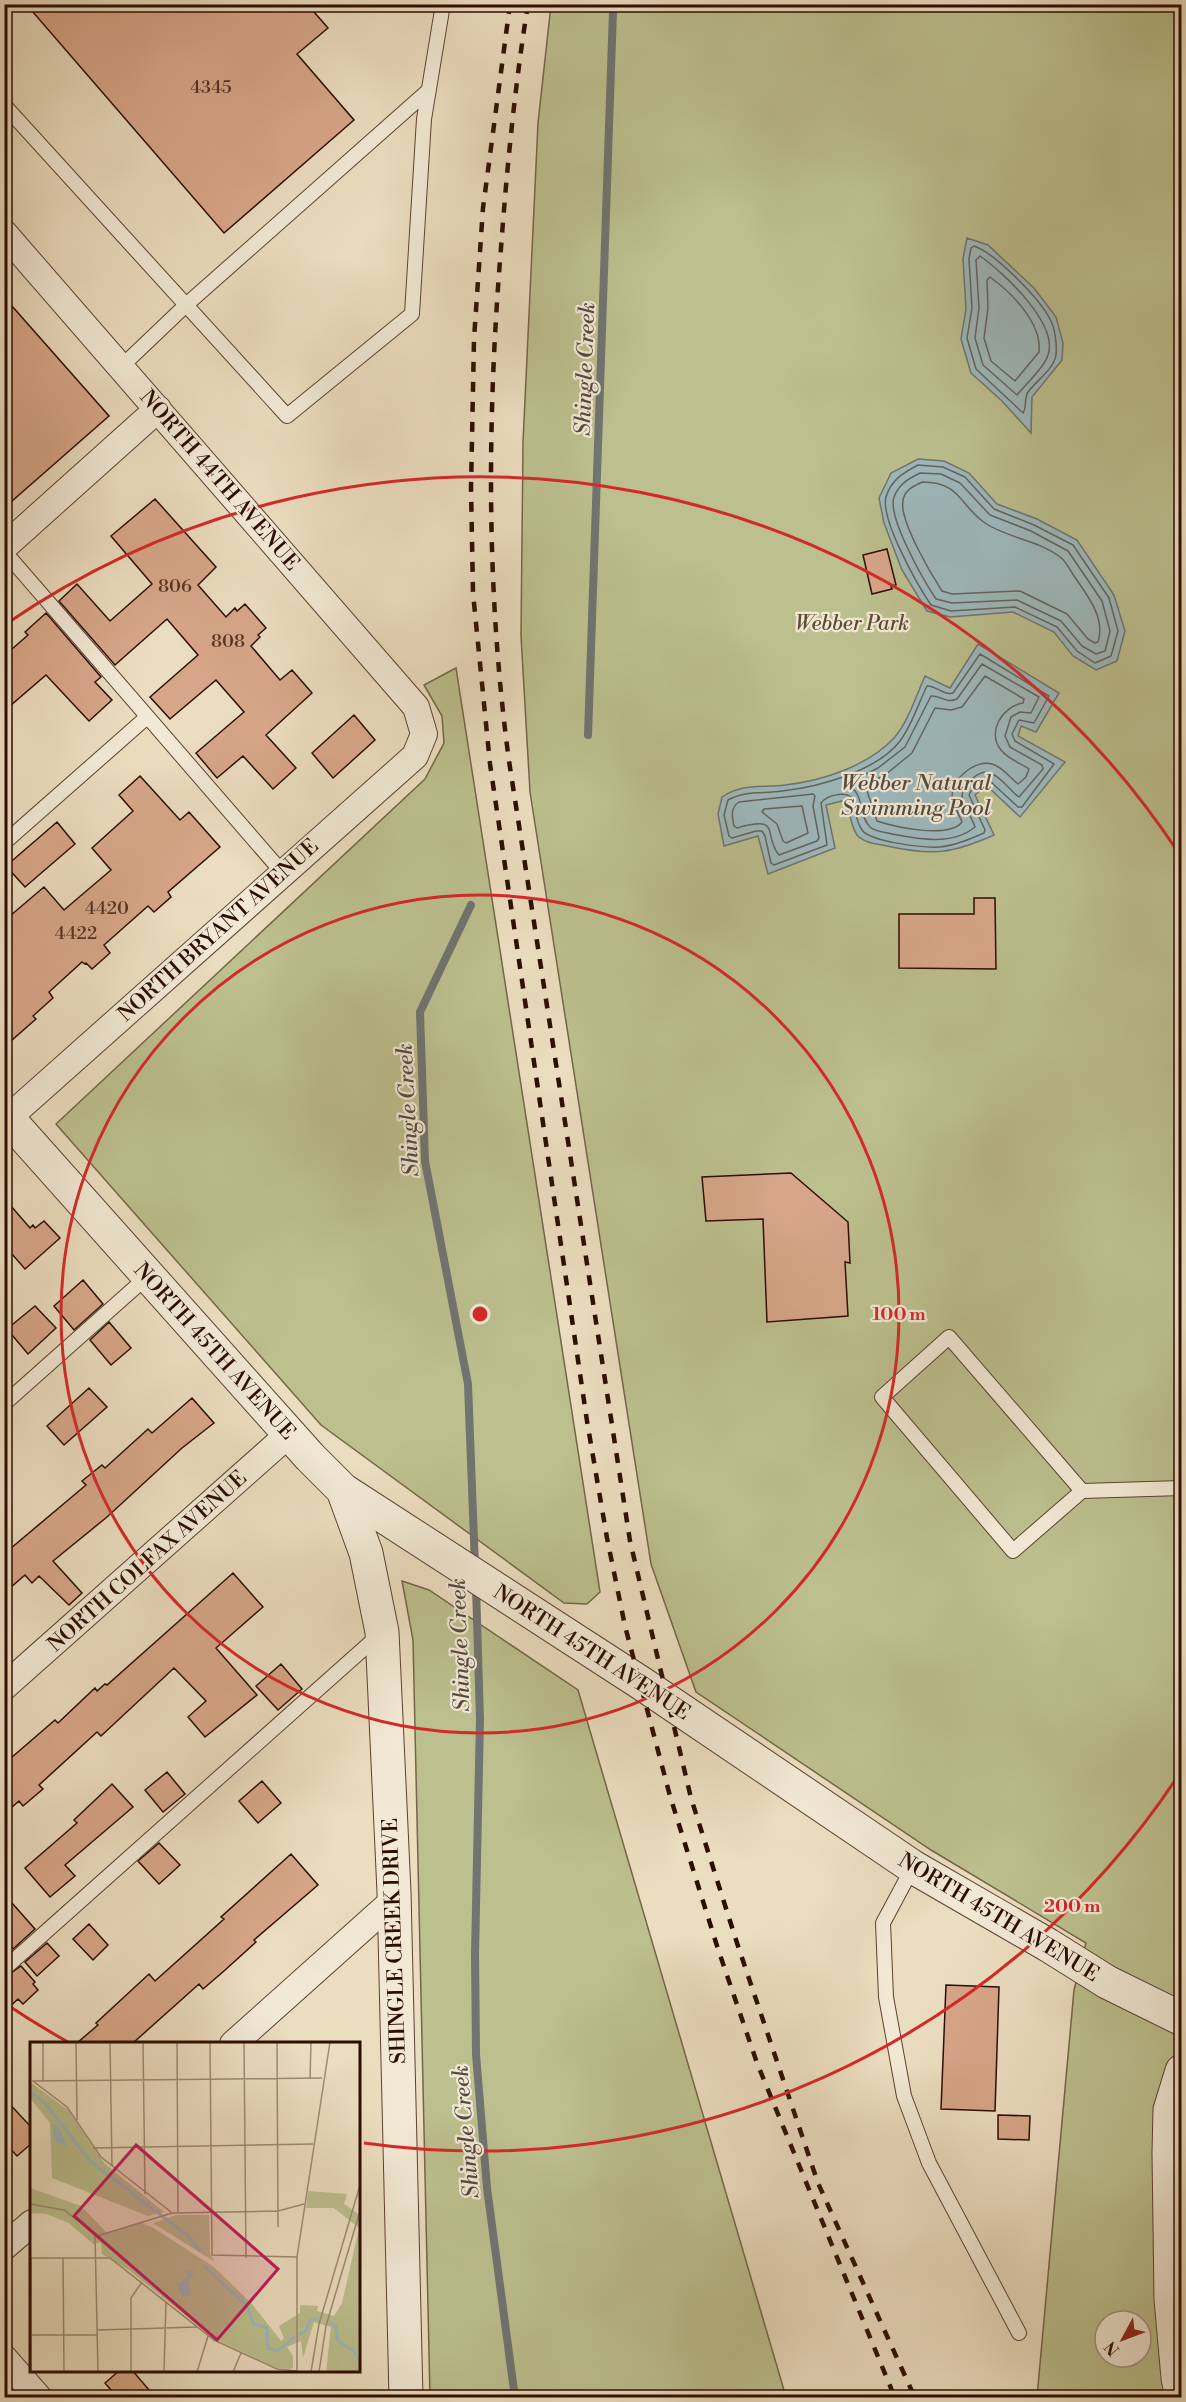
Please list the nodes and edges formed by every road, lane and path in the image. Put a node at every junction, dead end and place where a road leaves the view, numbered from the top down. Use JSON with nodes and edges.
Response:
{"nodes":[{"id":1,"x":443,"y":4,"type":"edge"},
{"id":2,"x":429,"y":90,"type":"junction"},
{"id":3,"x":4,"y":105,"type":"edge"},
{"id":4,"x":4,"y":233,"type":"edge"},
{"id":5,"x":186,"y":305,"type":"junction"},
{"id":6,"x":122,"y":367,"type":"junction"},
{"id":7,"x":158,"y":409,"type":"junction"},
{"id":8,"x":4,"y":547,"type":"edge"},
{"id":9,"x":4,"y":551,"type":"edge"},
{"id":10,"x":147,"y":717,"type":"junction"},
{"id":11,"x":424,"y":734,"type":"joint"},
{"id":12,"x":4,"y":843,"type":"edge"},
{"id":13,"x":282,"y":872,"type":"junction"},
{"id":14,"x":6,"y":1118,"type":"edge"},
{"id":15,"x":148,"y":1276,"type":"junction"},
{"id":16,"x":4,"y":1404,"type":"edge"},
{"id":17,"x":289,"y":1434,"type":"junction"},
{"id":18,"x":1182,"y":1488,"type":"edge"},
{"id":19,"x":343,"y":1490,"type":"junction"},
{"id":20,"x":1082,"y":1491,"type":"junction"},
{"id":21,"x":382,"y":1632,"type":"junction"},
{"id":22,"x":4,"y":1687,"type":"edge"},
{"id":23,"x":913,"y":1867,"type":"junction"},
{"id":24,"x":394,"y":1900,"type":"junction"},
{"id":25,"x":4,"y":1969,"type":"edge"},
{"id":26,"x":1182,"y":2019,"type":"edge"},
{"id":27,"x":234,"y":2042,"type":"edge"},
{"id":28,"x":1182,"y":2071,"type":"edge"},
{"id":29,"x":1182,"y":2152,"type":"edge"},
{"id":30,"x":1170,"y":2188,"type":"junction"},
{"id":31,"x":30,"y":2225,"type":"edge"},
{"id":32,"x":4,"y":2247,"type":"edge"},
{"id":33,"x":1019,"y":2333,"type":"dead end"},
{"id":34,"x":4,"y":2358,"type":"edge"},
{"id":35,"x":39,"y":2397,"type":"edge"},
{"id":36,"x":406,"y":2397,"type":"edge"},
{"id":37,"x":1182,"y":2397,"type":"edge"}],
"edges":[{"from":1,"to":2,"type":"lane"},
{"from":2,"to":5,"type":"lane"},
{"from":2,"to":5,"type":"lane"},
{"from":3,"to":5,"type":"lane"},
{"from":4,"to":6,"type":"street","name":"NORTH 44TH AVENUE"},
{"from":5,"to":6,"type":"lane"},
{"from":6,"to":7,"type":"street","name":"NORTH 44TH AVENUE"},
{"from":7,"to":8,"type":"street"},
{"from":7,"to":11,"type":"street","name":"NORTH 44TH AVENUE"},
{"from":9,"to":10,"type":"lane"},
{"from":10,"to":12,"type":"lane"},
{"from":10,"to":13,"type":"lane"},
{"from":11,"to":13,"type":"street","name":"NORTH BRYANT AVENUE"},
{"from":13,"to":14,"type":"street","name":"NORTH BRYANT AVENUE"},
{"from":14,"to":15,"type":"street","name":"NORTH 45TH AVENUE"},
{"from":15,"to":16,"type":"lane"},
{"from":15,"to":17,"type":"street","name":"NORTH 45TH AVENUE"},
{"from":17,"to":19,"type":"street","name":"NORTH 45TH AVENUE"},
{"from":17,"to":22,"type":"street","name":"NORTH COLFAX AVENUE"},
{"from":18,"to":20,"type":"lane"},
{"from":19,"to":21,"type":"street","name":"SHINGLE CREEK DRIVE"},
{"from":19,"to":23,"type":"street","name":"NORTH 45TH AVENUE"},
{"from":20,"to":20,"type":"lane"},
{"from":21,"to":24,"type":"street","name":"SHINGLE CREEK DRIVE"},
{"from":21,"to":25,"type":"lane"},
{"from":23,"to":26,"type":"street","name":"NORTH 45TH AVENUE"},
{"from":23,"to":33,"type":"lane"},
{"from":24,"to":27,"type":"street"},
{"from":24,"to":36,"type":"street","name":"SHINGLE CREEK DRIVE"},
{"from":28,"to":30,"type":"street"},
{"from":29,"to":30,"type":"street"},
{"from":30,"to":37,"type":"street"},
{"from":31,"to":32,"type":"street"},
{"from":34,"to":35,"type":"street"}]}
